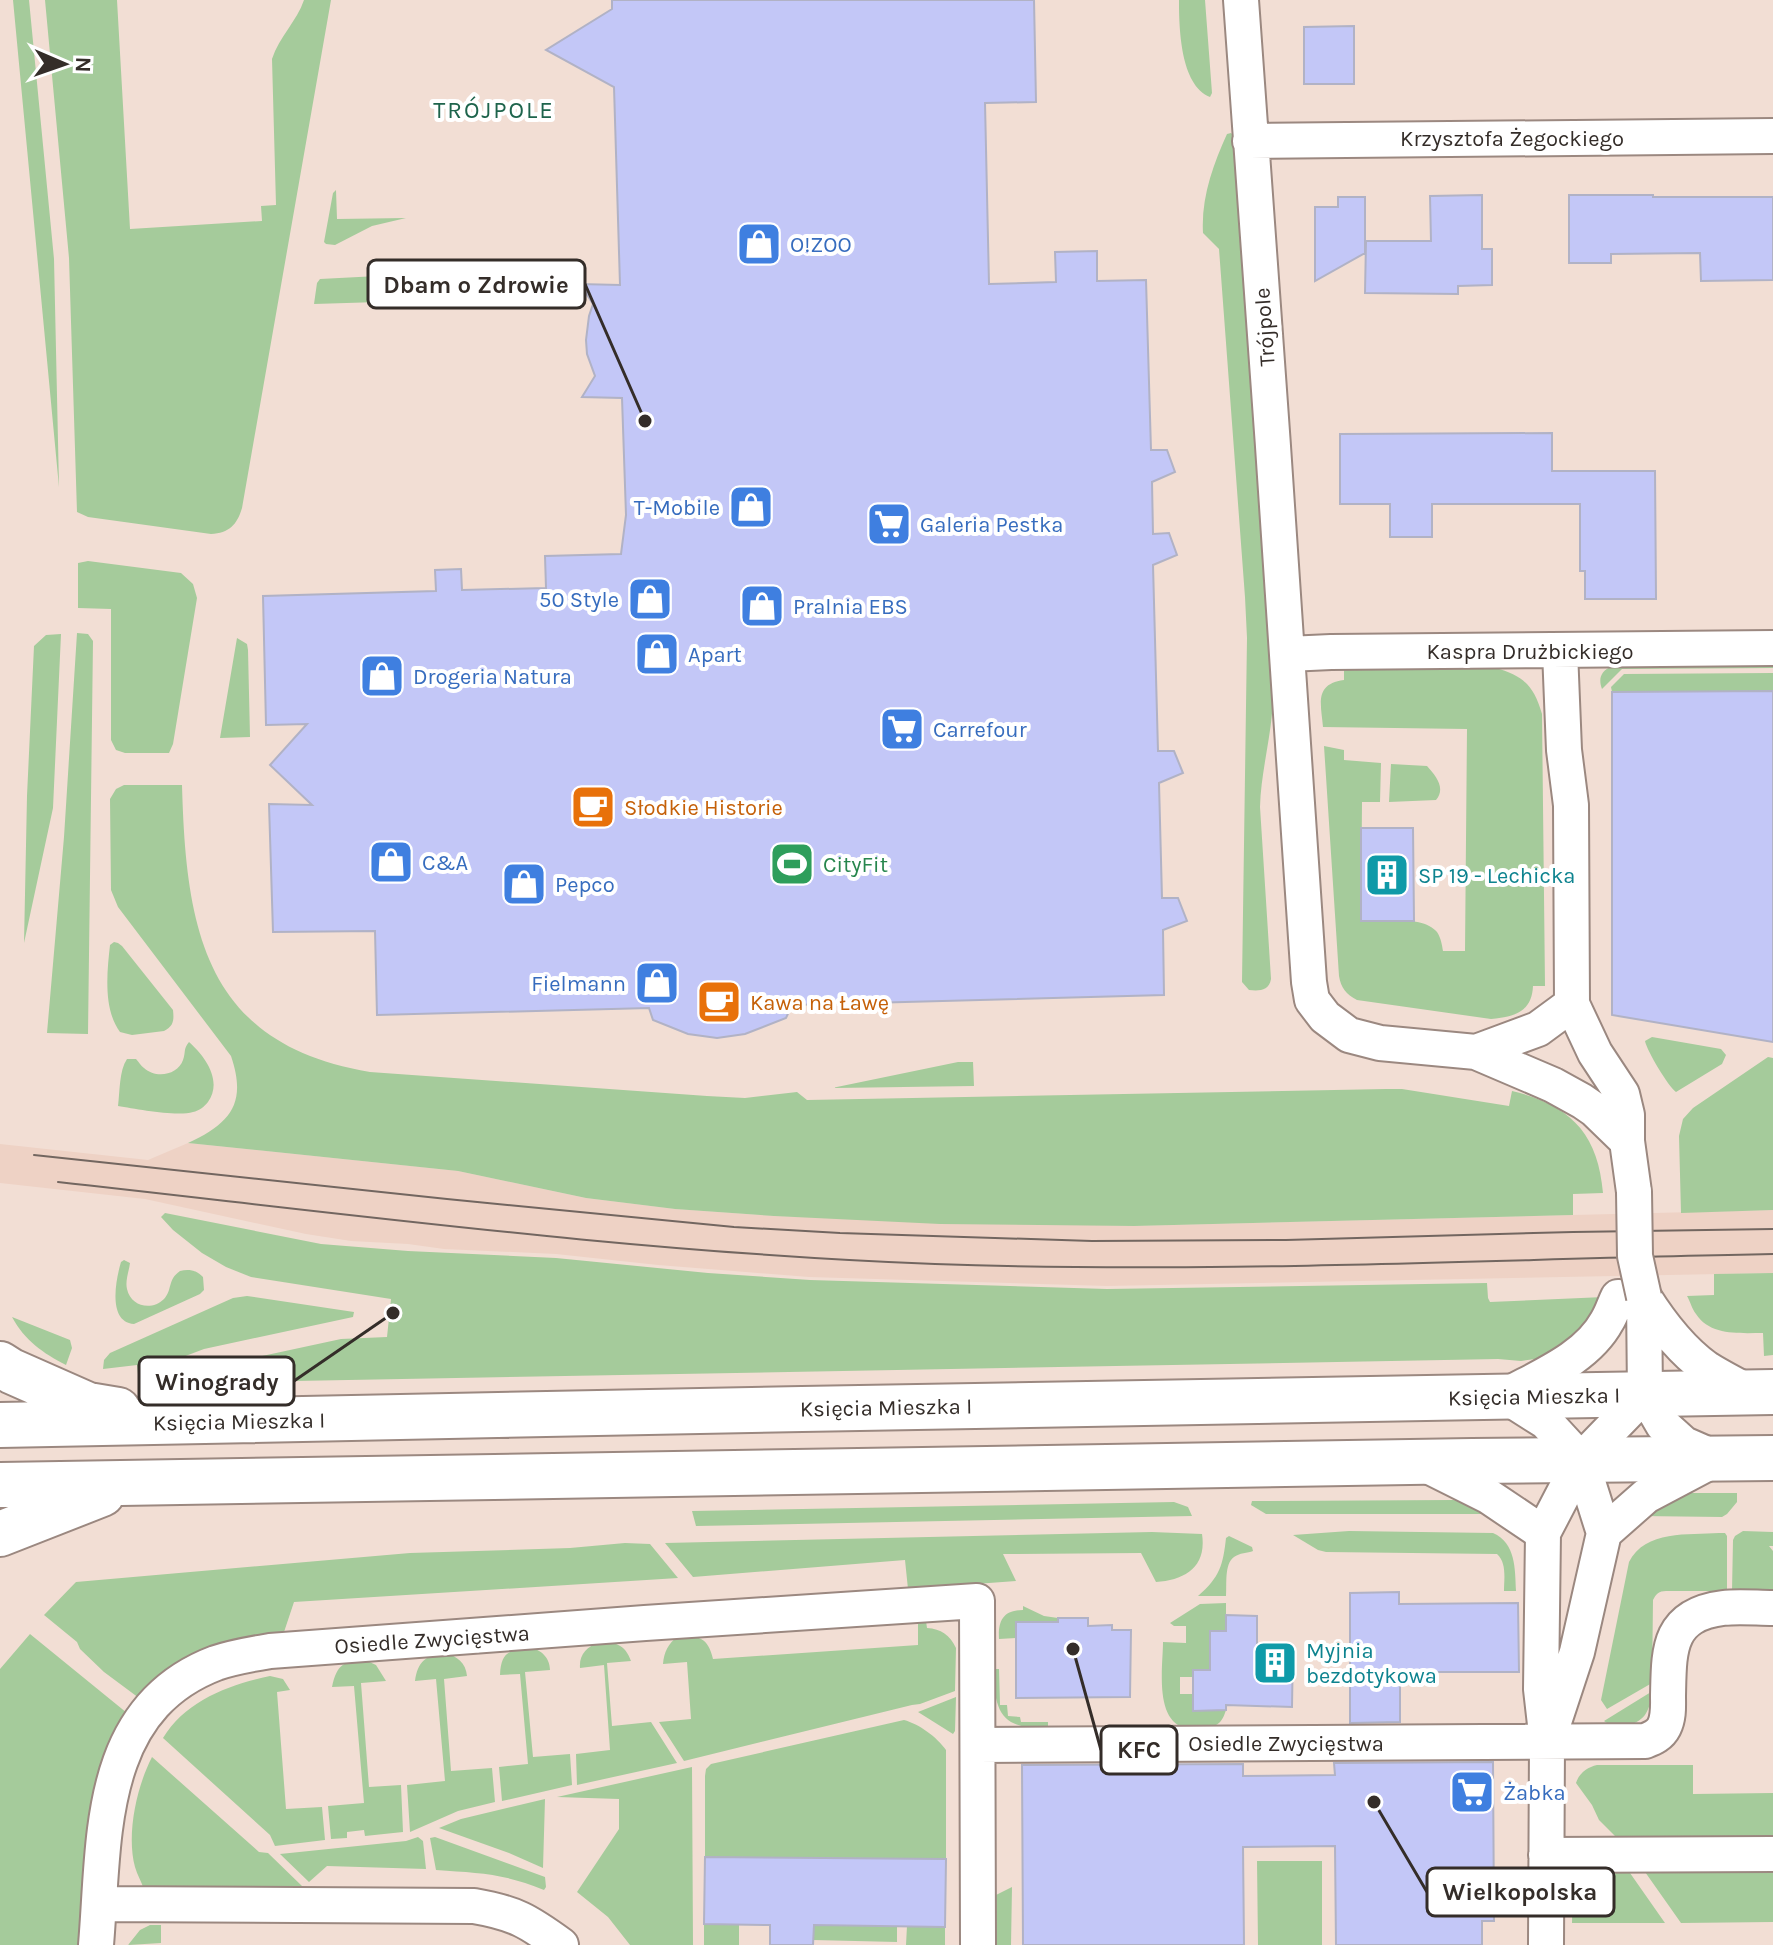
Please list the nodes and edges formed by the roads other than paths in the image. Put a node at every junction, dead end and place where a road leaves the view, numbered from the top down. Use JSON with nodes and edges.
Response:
{"nodes":[{"id":1,"x":1241,"y":0,"type":"edge"},
{"id":2,"x":1773,"y":136,"type":"edge"},
{"id":3,"x":1250,"y":141,"type":"junction"},
{"id":4,"x":1773,"y":648,"type":"edge"},
{"id":5,"x":1560,"y":651,"type":"junction"},
{"id":6,"x":1288,"y":654,"type":"junction"},
{"id":7,"x":1572,"y":1004,"type":"junction"},
{"id":8,"x":1476,"y":1052,"type":"junction"},
{"id":9,"x":1627,"y":1141,"type":"junction"},
{"id":10,"x":1631,"y":1297,"type":"junction"},
{"id":11,"x":0,"y":1364,"type":"edge"},
{"id":12,"x":1762,"y":1393,"type":"edge"},
{"id":13,"x":1645,"y":1394,"type":"junction"},
{"id":14,"x":1505,"y":1396,"type":"junction"},
{"id":15,"x":180,"y":1421,"type":"junction"},
{"id":16,"x":0,"y":1425,"type":"edge"},
{"id":17,"x":1716,"y":1458,"type":"junction"},
{"id":18,"x":1773,"y":1458,"type":"edge"},
{"id":19,"x":1581,"y":1460,"type":"junction"},
{"id":20,"x":1420,"y":1462,"type":"junction"},
{"id":21,"x":128,"y":1484,"type":"junction"},
{"id":22,"x":0,"y":1485,"type":"edge"},
{"id":23,"x":1543,"y":1533,"type":"junction"},
{"id":24,"x":1604,"y":1533,"type":"junction"},
{"id":25,"x":0,"y":1534,"type":"edge"},
{"id":26,"x":1773,"y":1608,"type":"edge"},
{"id":27,"x":1547,"y":1742,"type":"junction"},
{"id":28,"x":978,"y":1745,"type":"junction"},
{"id":29,"x":1773,"y":1854,"type":"edge"},
{"id":30,"x":1546,"y":1855,"type":"junction"},
{"id":31,"x":100,"y":1904,"type":"junction"},
{"id":32,"x":96,"y":1945,"type":"edge"},
{"id":33,"x":561,"y":1945,"type":"edge"},
{"id":34,"x":978,"y":1945,"type":"edge"},
{"id":35,"x":1546,"y":1945,"type":"edge"}],
"edges":[{"from":1,"to":3,"type":"street","name":"Trójpole"},
{"from":2,"to":3,"type":"street","name":"Krzysztofa Żegockiego"},
{"from":3,"to":6,"type":"street","name":"Trójpole"},
{"from":4,"to":5,"type":"street","name":"Kaspra Drużbickiego"},
{"from":5,"to":6,"type":"street","name":"Kaspra Drużbickiego"},
{"from":5,"to":7,"type":"street"},
{"from":6,"to":8,"type":"street","name":"Trójpole"},
{"from":7,"to":8,"type":"street"},
{"from":7,"to":9,"type":"street"},
{"from":8,"to":9,"type":"street"},
{"from":9,"to":10,"type":"street","bridge":true},
{"from":10,"to":12,"type":"street"},
{"from":10,"to":13,"type":"street"},
{"from":10,"to":14,"type":"street"},
{"from":11,"to":15,"type":"street"},
{"from":12,"to":13,"type":"street","name":"Księcia Mieszka I"},
{"from":13,"to":14,"type":"street","name":"Księcia Mieszka I"},
{"from":13,"to":17,"type":"street"},
{"from":13,"to":19,"type":"street"},
{"from":14,"to":15,"type":"street","name":"Księcia Mieszka I"},
{"from":14,"to":19,"type":"street"},
{"from":15,"to":16,"type":"street","name":"Księcia Mieszka I"},
{"from":17,"to":18,"type":"street"},
{"from":17,"to":19,"type":"street"},
{"from":17,"to":24,"type":"street"},
{"from":19,"to":20,"type":"street"},
{"from":19,"to":23,"type":"street"},
{"from":19,"to":24,"type":"street"},
{"from":20,"to":21,"type":"street"},
{"from":20,"to":23,"type":"street"},
{"from":21,"to":22,"type":"street"},
{"from":21,"to":25,"type":"street"},
{"from":23,"to":27,"type":"street"},
{"from":24,"to":27,"type":"street"},
{"from":26,"to":27,"type":"street","name":"Osiedle Zwycięstwa"},
{"from":27,"to":28,"type":"street","name":"Osiedle Zwycięstwa"},
{"from":27,"to":30,"type":"street"},
{"from":28,"to":31,"type":"street","name":"Osiedle Zwycięstwa"},
{"from":28,"to":34,"type":"street"},
{"from":29,"to":30,"type":"street"},
{"from":30,"to":35,"type":"street"},
{"from":31,"to":32,"type":"street","name":"Osiedle Zwycięstwa"},
{"from":31,"to":33,"type":"street"}]}
